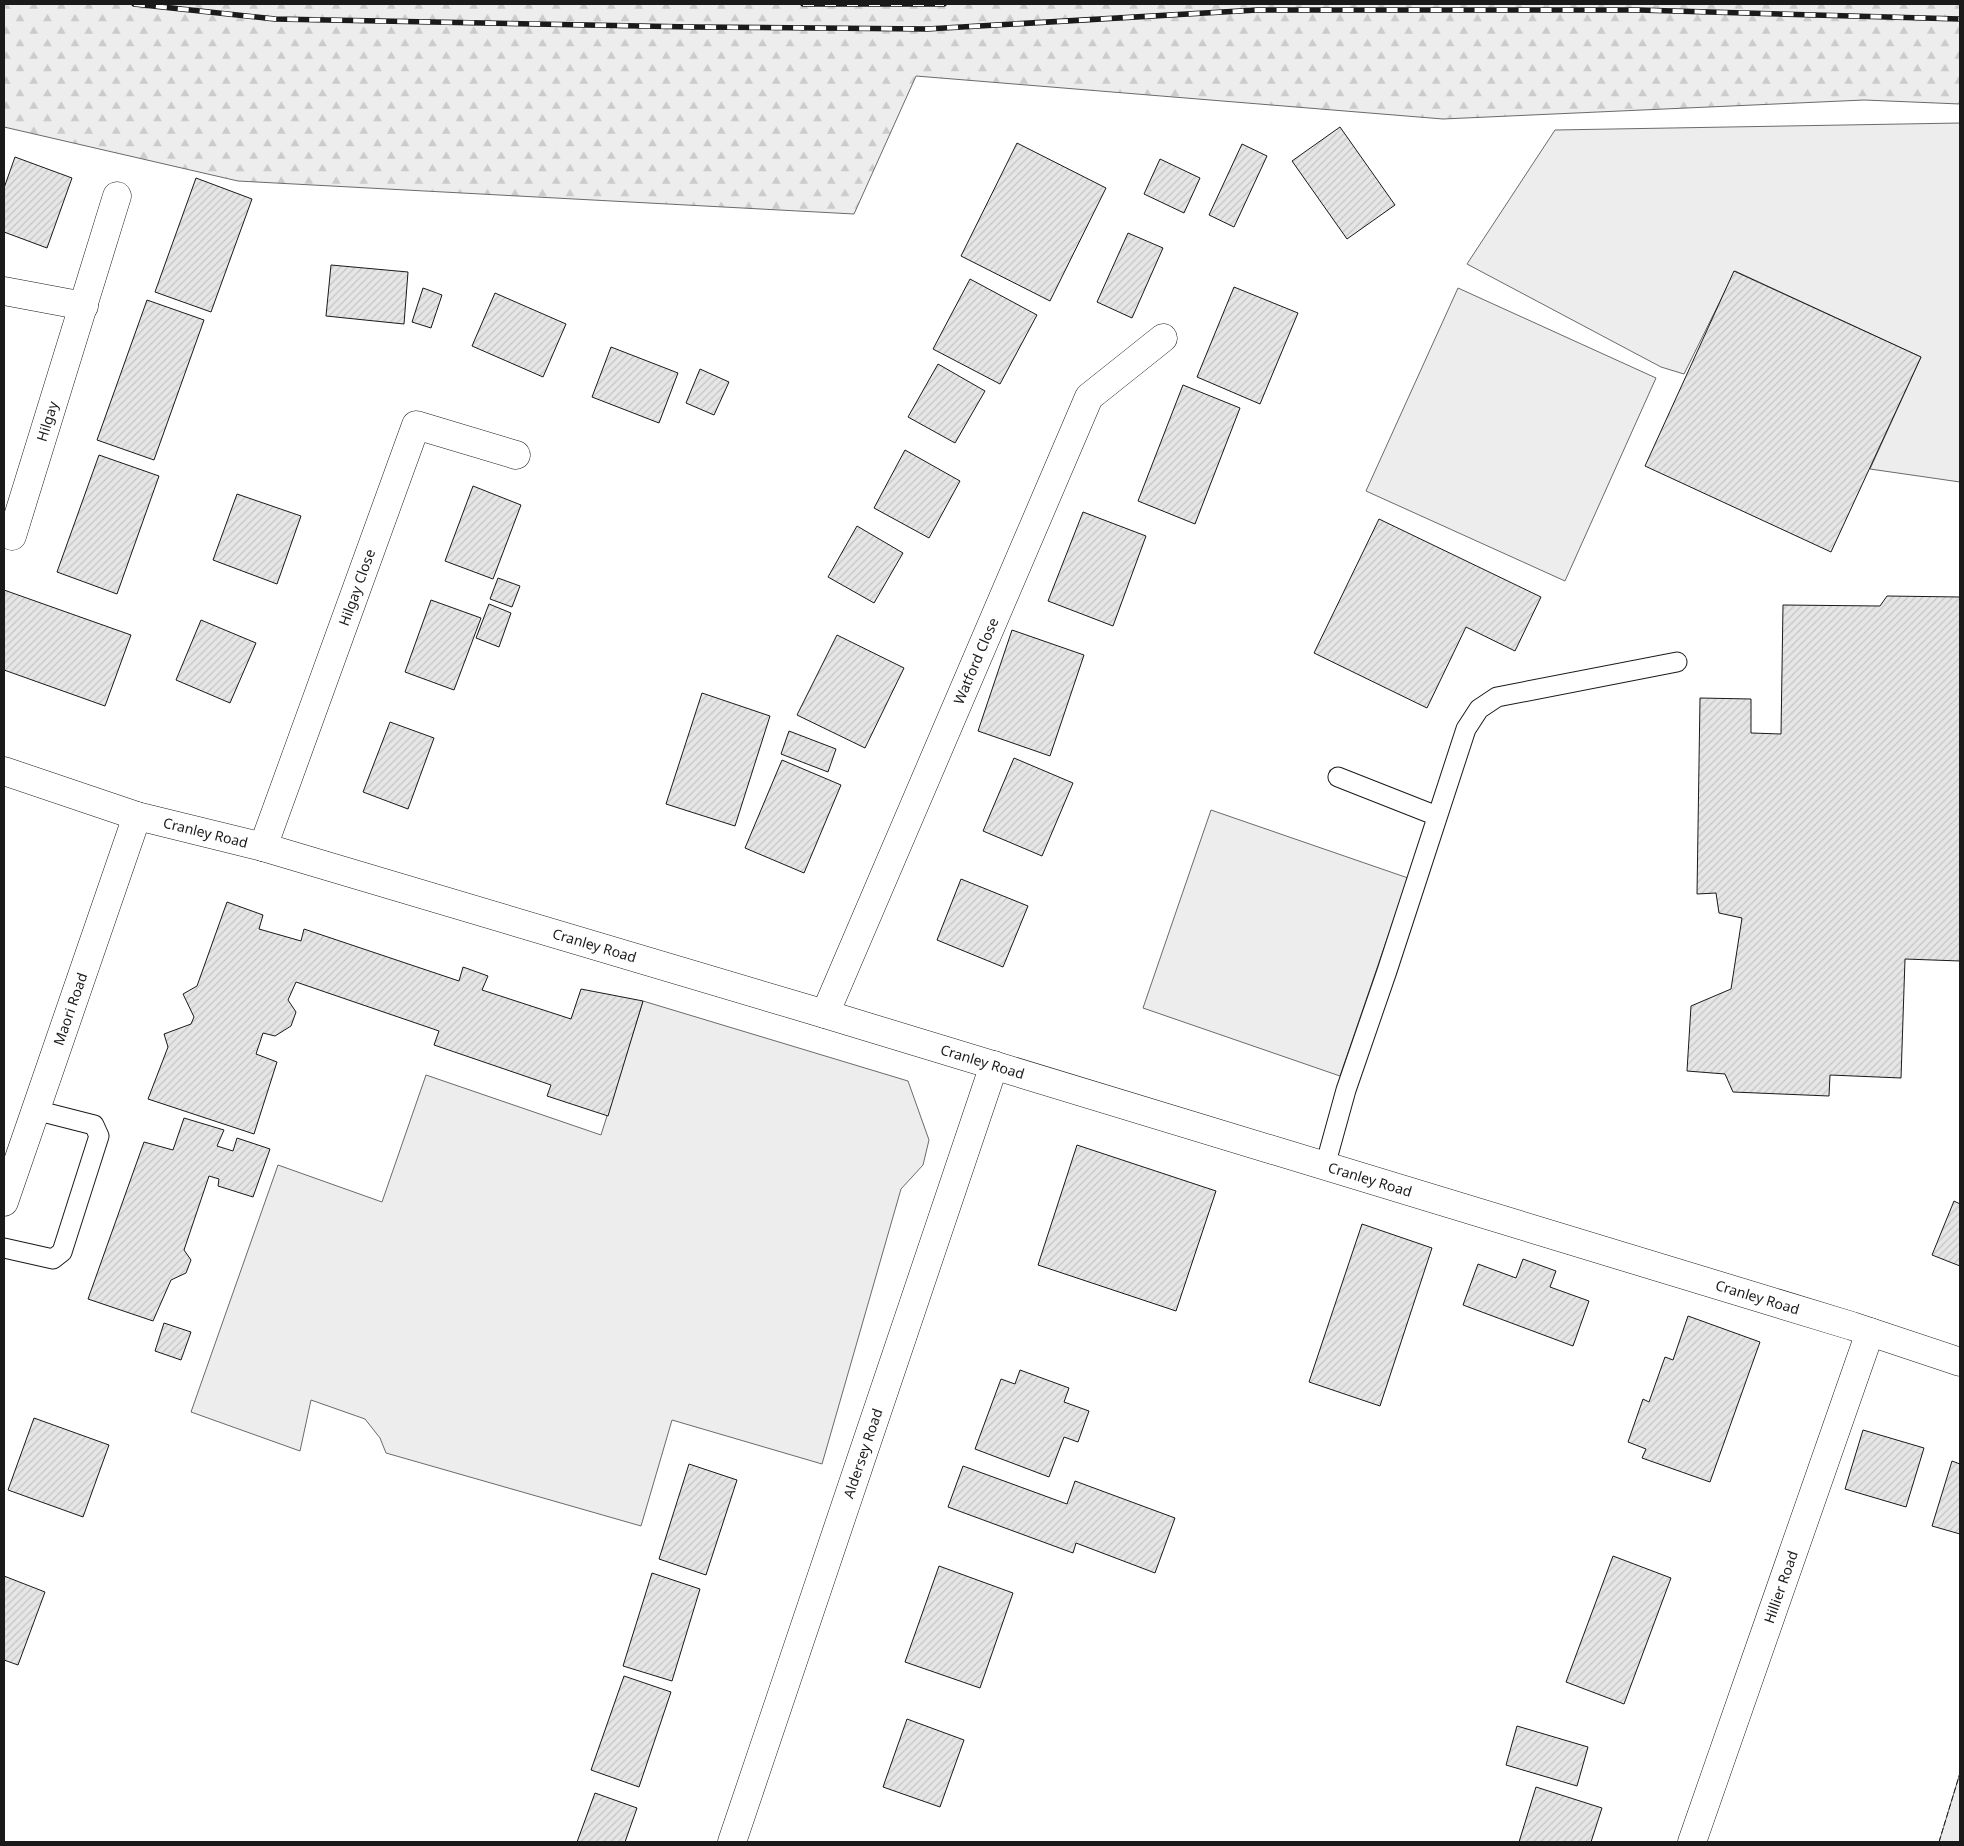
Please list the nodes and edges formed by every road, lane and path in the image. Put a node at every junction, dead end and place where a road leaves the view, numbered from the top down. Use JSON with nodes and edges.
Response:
{"nodes":[{"id":1,"x":117,"y":196,"type":"dead end"},
{"id":2,"x":4,"y":291,"type":"edge"},
{"id":3,"x":84,"y":306,"type":"junction"},
{"id":4,"x":1163,"y":338,"type":"dead end"},
{"id":5,"x":516,"y":455,"type":"dead end"},
{"id":6,"x":12,"y":536,"type":"dead end"},
{"id":7,"x":1677,"y":662,"type":"dead end"},
{"id":8,"x":4,"y":772,"type":"edge"},
{"id":9,"x":1338,"y":777,"type":"dead end"},
{"id":10,"x":138,"y":816,"type":"junction"},
{"id":11,"x":1437,"y":816,"type":"junction"},
{"id":12,"x":263,"y":847,"type":"junction"},
{"id":13,"x":825,"y":1014,"type":"junction"},
{"id":14,"x":994,"y":1065,"type":"junction"},
{"id":15,"x":35,"y":1110,"type":"junction"},
{"id":16,"x":1326,"y":1166,"type":"junction"},
{"id":17,"x":4,"y":1202,"type":"edge"},
{"id":18,"x":4,"y":1248,"type":"edge"},
{"id":19,"x":1870,"y":1332,"type":"junction"},
{"id":20,"x":1960,"y":1362,"type":"edge"},
{"id":21,"x":732,"y":1842,"type":"edge"},
{"id":22,"x":1692,"y":1842,"type":"edge"}],
"edges":[{"from":1,"to":3,"type":"street","name":"Hilgay"},
{"from":2,"to":3,"type":"street"},
{"from":3,"to":6,"type":"street","name":"Hilgay"},
{"from":4,"to":13,"type":"street","name":"Watford Close"},
{"from":5,"to":12,"type":"street","name":"Hilgay Close"},
{"from":7,"to":11,"type":"lane"},
{"from":8,"to":10,"type":"street","name":"Cranley Road"},
{"from":9,"to":11,"type":"lane"},
{"from":10,"to":12,"type":"street","name":"Cranley Road"},
{"from":10,"to":15,"type":"street","name":"Maori Road"},
{"from":11,"to":16,"type":"lane"},
{"from":12,"to":13,"type":"street","name":"Cranley Road"},
{"from":13,"to":14,"type":"street","name":"Cranley Road"},
{"from":14,"to":16,"type":"street","name":"Cranley Road"},
{"from":14,"to":21,"type":"street","name":"Aldersey Road"},
{"from":15,"to":17,"type":"street","name":"Maori Road"},
{"from":15,"to":18,"type":"lane"},
{"from":16,"to":19,"type":"street","name":"Cranley Road"},
{"from":19,"to":20,"type":"street","name":"Cranley Road"},
{"from":19,"to":22,"type":"street","name":"Hillier Road"}]}
